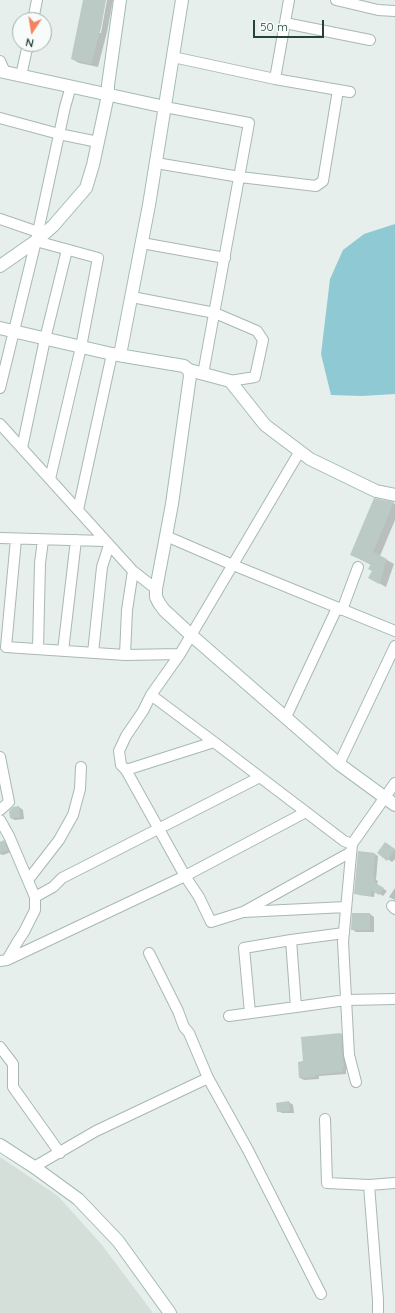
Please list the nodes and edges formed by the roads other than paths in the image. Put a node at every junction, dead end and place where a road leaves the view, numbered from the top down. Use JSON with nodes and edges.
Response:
{"nodes":[{"id":1,"x":37,"y":0,"type":"edge"},
{"id":2,"x":120,"y":0,"type":"edge"},
{"id":3,"x":181,"y":0,"type":"edge"},
{"id":4,"x":289,"y":0,"type":"edge"},
{"id":5,"x":336,"y":0,"type":"edge"},
{"id":6,"x":395,"y":11,"type":"edge"},
{"id":7,"x":35,"y":12,"type":"edge"},
{"id":8,"x":285,"y":24,"type":"junction"},
{"id":9,"x":370,"y":40,"type":"dead end"},
{"id":10,"x":26,"y":52,"type":"edge"},
{"id":11,"x":173,"y":57,"type":"junction"},
{"id":12,"x":2,"y":68,"type":"edge"},
{"id":13,"x":21,"y":76,"type":"junction"},
{"id":14,"x":275,"y":79,"type":"junction"},
{"id":15,"x":71,"y":86,"type":"junction"},
{"id":16,"x":338,"y":90,"type":"junction"},
{"id":17,"x":350,"y":92,"type":"dead end"},
{"id":18,"x":108,"y":95,"type":"junction"},
{"id":19,"x":165,"y":107,"type":"junction"},
{"id":20,"x":0,"y":118,"type":"edge"},
{"id":21,"x":59,"y":134,"type":"junction"},
{"id":22,"x":98,"y":142,"type":"junction"},
{"id":23,"x":156,"y":163,"type":"junction"},
{"id":24,"x":240,"y":176,"type":"junction"},
{"id":25,"x":0,"y":219,"type":"edge"},
{"id":26,"x":37,"y":237,"type":"junction"},
{"id":27,"x":142,"y":244,"type":"junction"},
{"id":28,"x":66,"y":250,"type":"junction"},
{"id":29,"x":225,"y":258,"type":"junction"},
{"id":30,"x":0,"y":266,"type":"edge"},
{"id":31,"x":132,"y":297,"type":"junction"},
{"id":32,"x":215,"y":313,"type":"junction"},
{"id":33,"x":0,"y":328,"type":"edge"},
{"id":34,"x":14,"y":332,"type":"junction"},
{"id":35,"x":45,"y":339,"type":"junction"},
{"id":36,"x":81,"y":347,"type":"junction"},
{"id":37,"x":116,"y":354,"type":"junction"},
{"id":38,"x":189,"y":370,"type":"junction"},
{"id":39,"x":203,"y":374,"type":"junction"},
{"id":40,"x":230,"y":381,"type":"junction"},
{"id":41,"x":0,"y":388,"type":"edge"},
{"id":42,"x":0,"y":424,"type":"edge"},
{"id":43,"x":22,"y":448,"type":"junction"},
{"id":44,"x":300,"y":451,"type":"junction"},
{"id":45,"x":50,"y":479,"type":"junction"},
{"id":46,"x":395,"y":495,"type":"edge"},
{"id":47,"x":78,"y":510,"type":"junction"},
{"id":48,"x":166,"y":536,"type":"junction"},
{"id":49,"x":0,"y":538,"type":"edge"},
{"id":50,"x":16,"y":539,"type":"junction"},
{"id":51,"x":43,"y":540,"type":"junction"},
{"id":52,"x":76,"y":540,"type":"junction"},
{"id":53,"x":107,"y":543,"type":"junction"},
{"id":54,"x":233,"y":565,"type":"junction"},
{"id":55,"x":358,"y":567,"type":"dead end"},
{"id":56,"x":132,"y":570,"type":"junction"},
{"id":57,"x":156,"y":589,"type":"junction"},
{"id":58,"x":340,"y":609,"type":"junction"},
{"id":59,"x":395,"y":631,"type":"edge"},
{"id":60,"x":191,"y":636,"type":"junction"},
{"id":61,"x":3,"y":646,"type":"edge"},
{"id":62,"x":395,"y":646,"type":"edge"},
{"id":63,"x":38,"y":649,"type":"junction"},
{"id":64,"x":64,"y":651,"type":"junction"},
{"id":65,"x":93,"y":653,"type":"junction"},
{"id":66,"x":180,"y":654,"type":"junction"},
{"id":67,"x":125,"y":655,"type":"junction"},
{"id":68,"x":151,"y":696,"type":"junction"},
{"id":69,"x":286,"y":718,"type":"junction"},
{"id":70,"x":214,"y":742,"type":"junction"},
{"id":71,"x":0,"y":757,"type":"edge"},
{"id":72,"x":339,"y":764,"type":"junction"},
{"id":73,"x":81,"y":767,"type":"dead end"},
{"id":74,"x":126,"y":770,"type":"junction"},
{"id":75,"x":260,"y":777,"type":"junction"},
{"id":76,"x":395,"y":783,"type":"edge"},
{"id":77,"x":385,"y":798,"type":"junction"},
{"id":78,"x":395,"y":805,"type":"edge"},
{"id":79,"x":0,"y":810,"type":"edge"},
{"id":80,"x":306,"y":812,"type":"junction"},
{"id":81,"x":0,"y":820,"type":"edge"},
{"id":82,"x":158,"y":828,"type":"junction"},
{"id":83,"x":352,"y":848,"type":"junction"},
{"id":84,"x":185,"y":876,"type":"junction"},
{"id":85,"x":28,"y":880,"type":"junction"},
{"id":86,"x":36,"y":897,"type":"junction"},
{"id":87,"x":346,"y":907,"type":"junction"},
{"id":88,"x":243,"y":912,"type":"junction"},
{"id":89,"x":344,"y":933,"type":"junction"},
{"id":90,"x":291,"y":940,"type":"junction"},
{"id":91,"x":149,"y":953,"type":"dead end"},
{"id":92,"x":4,"y":960,"type":"edge"},
{"id":93,"x":395,"y":999,"type":"edge"},
{"id":94,"x":346,"y":1000,"type":"junction"},
{"id":95,"x":296,"y":1007,"type":"junction"},
{"id":96,"x":250,"y":1013,"type":"junction"},
{"id":97,"x":229,"y":1016,"type":"dead end"},
{"id":98,"x":0,"y":1047,"type":"edge"},
{"id":99,"x":208,"y":1078,"type":"junction"},
{"id":100,"x":356,"y":1082,"type":"dead end"},
{"id":101,"x":325,"y":1119,"type":"dead end"},
{"id":102,"x":0,"y":1145,"type":"edge"},
{"id":103,"x":60,"y":1153,"type":"junction"},
{"id":104,"x":34,"y":1167,"type":"junction"},
{"id":105,"x":395,"y":1183,"type":"edge"},
{"id":106,"x":369,"y":1185,"type":"junction"},
{"id":107,"x":321,"y":1294,"type":"dead end"},
{"id":108,"x":170,"y":1313,"type":"edge"},
{"id":109,"x":378,"y":1313,"type":"edge"}],
"edges":[{"from":1,"to":7,"type":"street"},
{"from":2,"to":18,"type":"main road"},
{"from":3,"to":11,"type":"main road"},
{"from":4,"to":8,"type":"street"},
{"from":5,"to":6,"type":"street"},
{"from":8,"to":9,"type":"street"},
{"from":8,"to":14,"type":"street"},
{"from":10,"to":13,"type":"street"},
{"from":11,"to":14,"type":"street"},
{"from":11,"to":19,"type":"main road"},
{"from":12,"to":13,"type":"main road"},
{"from":13,"to":15,"type":"main road"},
{"from":14,"to":16,"type":"street"},
{"from":15,"to":18,"type":"main road"},
{"from":15,"to":21,"type":"street"},
{"from":16,"to":17,"type":"street"},
{"from":16,"to":24,"type":"street"},
{"from":18,"to":19,"type":"main road"},
{"from":18,"to":22,"type":"main road"},
{"from":19,"to":23,"type":"main road"},
{"from":19,"to":24,"type":"street"},
{"from":20,"to":21,"type":"street"},
{"from":21,"to":22,"type":"street"},
{"from":21,"to":26,"type":"street"},
{"from":22,"to":26,"type":"main road"},
{"from":23,"to":24,"type":"street"},
{"from":23,"to":27,"type":"main road"},
{"from":24,"to":29,"type":"street"},
{"from":25,"to":26,"type":"street"},
{"from":26,"to":28,"type":"street"},
{"from":26,"to":30,"type":"main road"},
{"from":26,"to":34,"type":"street"},
{"from":27,"to":29,"type":"street"},
{"from":27,"to":31,"type":"main road"},
{"from":28,"to":35,"type":"street"},
{"from":28,"to":36,"type":"street"},
{"from":29,"to":32,"type":"street"},
{"from":31,"to":32,"type":"street"},
{"from":31,"to":37,"type":"main road"},
{"from":32,"to":39,"type":"street"},
{"from":32,"to":40,"type":"street"},
{"from":33,"to":34,"type":"main road"},
{"from":34,"to":35,"type":"main road"},
{"from":34,"to":41,"type":"street"},
{"from":35,"to":36,"type":"main road"},
{"from":35,"to":43,"type":"street"},
{"from":36,"to":37,"type":"main road"},
{"from":36,"to":45,"type":"street"},
{"from":37,"to":38,"type":"main road"},
{"from":37,"to":47,"type":"street"},
{"from":38,"to":39,"type":"main road"},
{"from":38,"to":48,"type":"main road"},
{"from":39,"to":40,"type":"main road"},
{"from":40,"to":44,"type":"main road"},
{"from":42,"to":43,"type":"street"},
{"from":43,"to":45,"type":"street"},
{"from":44,"to":46,"type":"main road"},
{"from":44,"to":54,"type":"street"},
{"from":45,"to":47,"type":"street"},
{"from":47,"to":53,"type":"street"},
{"from":48,"to":54,"type":"street"},
{"from":48,"to":57,"type":"main road"},
{"from":49,"to":50,"type":"street"},
{"from":50,"to":51,"type":"street"},
{"from":50,"to":61,"type":"street"},
{"from":51,"to":52,"type":"street"},
{"from":51,"to":63,"type":"street"},
{"from":52,"to":53,"type":"street"},
{"from":52,"to":64,"type":"street"},
{"from":53,"to":56,"type":"street"},
{"from":53,"to":65,"type":"street"},
{"from":54,"to":58,"type":"street"},
{"from":54,"to":60,"type":"street"},
{"from":55,"to":58,"type":"street"},
{"from":56,"to":57,"type":"street"},
{"from":56,"to":67,"type":"street"},
{"from":57,"to":60,"type":"main road"},
{"from":58,"to":59,"type":"street"},
{"from":58,"to":69,"type":"street"},
{"from":60,"to":66,"type":"street"},
{"from":60,"to":69,"type":"main road"},
{"from":61,"to":63,"type":"street"},
{"from":62,"to":72,"type":"street"},
{"from":63,"to":64,"type":"street"},
{"from":64,"to":65,"type":"street"},
{"from":65,"to":67,"type":"street"},
{"from":66,"to":67,"type":"street"},
{"from":66,"to":68,"type":"street"},
{"from":68,"to":70,"type":"street"},
{"from":68,"to":74,"type":"street"},
{"from":69,"to":72,"type":"main road"},
{"from":70,"to":74,"type":"street"},
{"from":70,"to":75,"type":"street"},
{"from":71,"to":79,"type":"street"},
{"from":72,"to":77,"type":"main road"},
{"from":73,"to":85,"type":"street"},
{"from":74,"to":82,"type":"street"},
{"from":75,"to":80,"type":"street"},
{"from":75,"to":82,"type":"street"},
{"from":76,"to":77,"type":"street"},
{"from":77,"to":78,"type":"main road"},
{"from":77,"to":83,"type":"street"},
{"from":80,"to":83,"type":"street"},
{"from":80,"to":84,"type":"street"},
{"from":81,"to":85,"type":"street"},
{"from":82,"to":84,"type":"street"},
{"from":82,"to":86,"type":"street"},
{"from":83,"to":87,"type":"street"},
{"from":83,"to":88,"type":"street"},
{"from":84,"to":88,"type":"street"},
{"from":84,"to":92,"type":"street"},
{"from":85,"to":86,"type":"street"},
{"from":86,"to":92,"type":"street"},
{"from":87,"to":88,"type":"street"},
{"from":87,"to":89,"type":"street"},
{"from":89,"to":90,"type":"street"},
{"from":89,"to":94,"type":"street"},
{"from":90,"to":95,"type":"street"},
{"from":90,"to":96,"type":"street"},
{"from":91,"to":99,"type":"street"},
{"from":93,"to":94,"type":"street"},
{"from":94,"to":95,"type":"street"},
{"from":94,"to":100,"type":"street"},
{"from":95,"to":96,"type":"street"},
{"from":96,"to":97,"type":"street"},
{"from":98,"to":103,"type":"street"},
{"from":99,"to":103,"type":"street"},
{"from":99,"to":107,"type":"street"},
{"from":101,"to":106,"type":"street"},
{"from":102,"to":104,"type":"main road"},
{"from":103,"to":104,"type":"street"},
{"from":104,"to":108,"type":"main road"},
{"from":105,"to":106,"type":"street"},
{"from":106,"to":109,"type":"street"}]}
